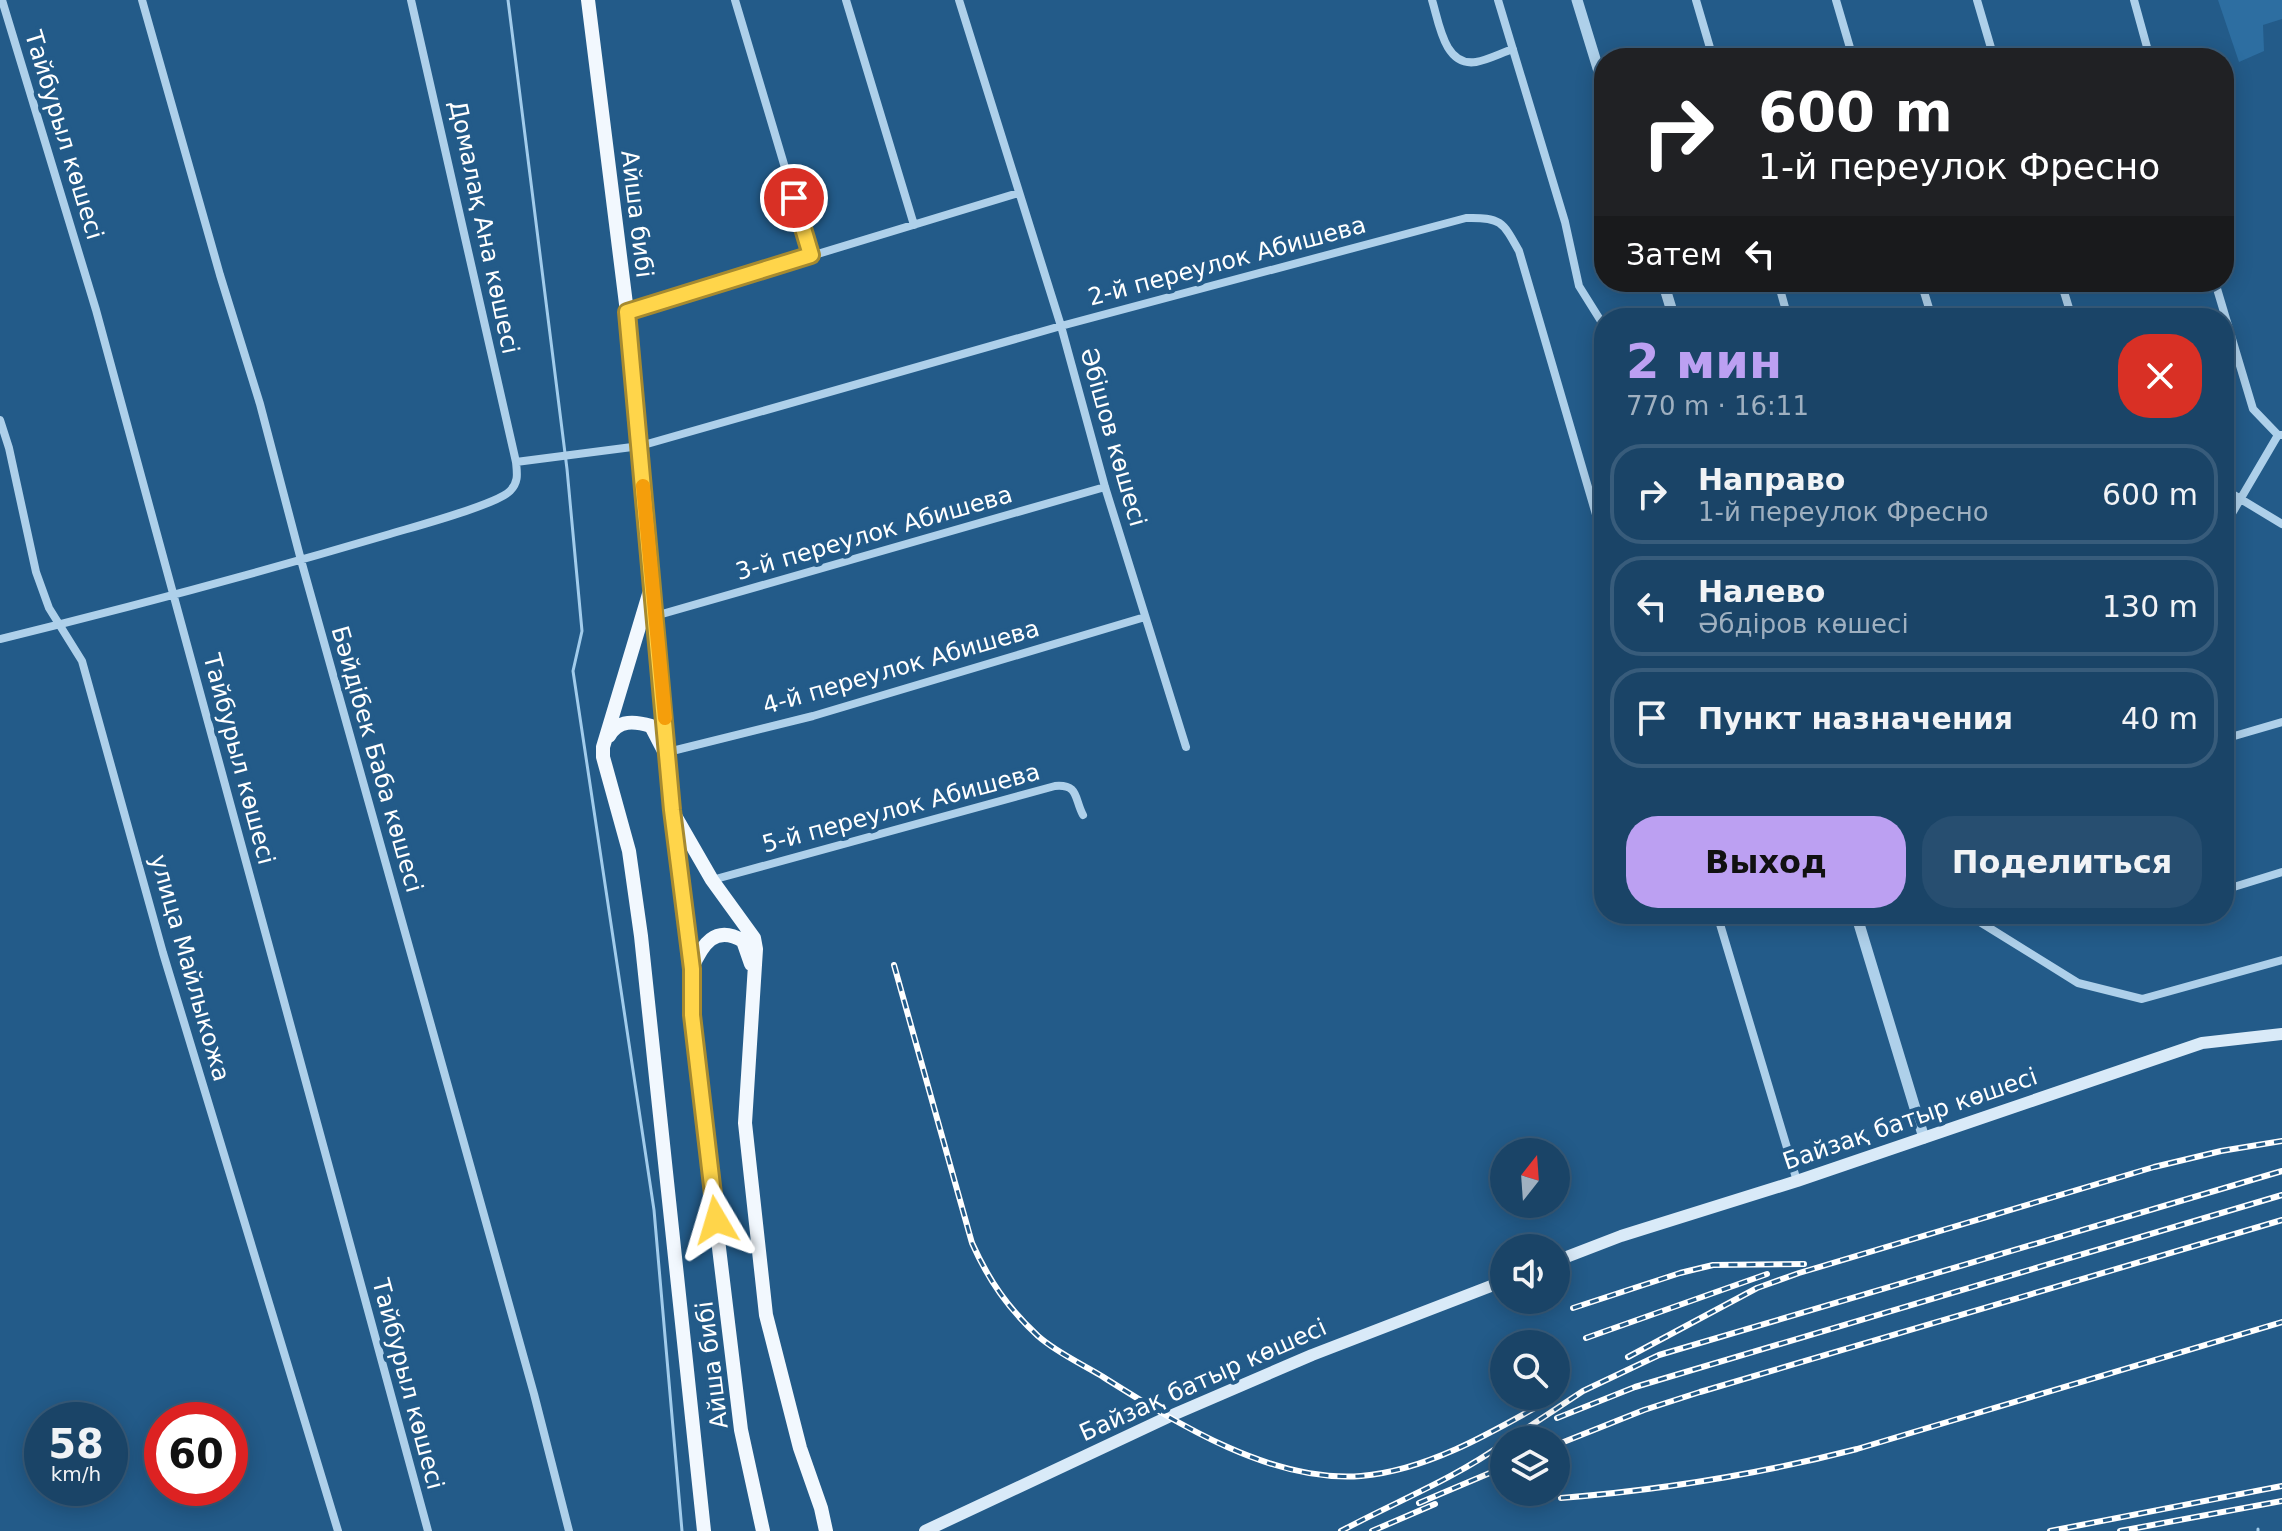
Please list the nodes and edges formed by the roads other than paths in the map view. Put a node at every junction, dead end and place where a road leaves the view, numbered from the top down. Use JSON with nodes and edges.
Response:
{"nodes":[{"id":1,"x":2,"y":0,"type":"edge"},
{"id":2,"x":142,"y":0,"type":"edge"},
{"id":3,"x":411,"y":0,"type":"edge"},
{"id":4,"x":588,"y":0,"type":"edge"},
{"id":5,"x":735,"y":0,"type":"edge"},
{"id":6,"x":846,"y":0,"type":"edge"},
{"id":7,"x":959,"y":0,"type":"edge"},
{"id":8,"x":1432,"y":0,"type":"edge"},
{"id":9,"x":1498,"y":0,"type":"edge"},
{"id":10,"x":1577,"y":0,"type":"edge"},
{"id":11,"x":1696,"y":0,"type":"edge"},
{"id":12,"x":1836,"y":0,"type":"edge"},
{"id":13,"x":1977,"y":0,"type":"edge"},
{"id":14,"x":2134,"y":0,"type":"edge"},
{"id":15,"x":1710,"y":48,"type":"edge"},
{"id":16,"x":1850,"y":48,"type":"edge"},
{"id":17,"x":1991,"y":48,"type":"edge"},
{"id":18,"x":2147,"y":48,"type":"edge"},
{"id":19,"x":1513,"y":49,"type":"junction"},
{"id":20,"x":1594,"y":55,"type":"edge"},
{"id":21,"x":1018,"y":193,"type":"junction"},
{"id":22,"x":914,"y":225,"type":"junction"},
{"id":23,"x":811,"y":255,"type":"junction"},
{"id":24,"x":1594,"y":310,"type":"edge"},
{"id":25,"x":627,"y":312,"type":"junction"},
{"id":26,"x":1061,"y":326,"type":"junction"},
{"id":27,"x":2234,"y":346,"type":"edge"},
{"id":28,"x":0,"y":420,"type":"edge"},
{"id":29,"x":2280,"y":435,"type":"edge"},
{"id":30,"x":640,"y":446,"type":"junction"},
{"id":31,"x":516,"y":462,"type":"junction"},
{"id":32,"x":1105,"y":487,"type":"junction"},
{"id":33,"x":2234,"y":494,"type":"edge"},
{"id":34,"x":2241,"y":498,"type":"junction"},
{"id":35,"x":1594,"y":508,"type":"edge"},
{"id":36,"x":2234,"y":510,"type":"edge"},
{"id":37,"x":2282,"y":524,"type":"edge"},
{"id":38,"x":301,"y":560,"type":"junction"},
{"id":39,"x":651,"y":586,"type":"junction"},
{"id":40,"x":174,"y":595,"type":"junction"},
{"id":41,"x":655,"y":616,"type":"junction"},
{"id":42,"x":1145,"y":617,"type":"junction"},
{"id":43,"x":62,"y":624,"type":"junction"},
{"id":44,"x":0,"y":639,"type":"edge"},
{"id":45,"x":2282,"y":722,"type":"edge"},
{"id":46,"x":2234,"y":736,"type":"edge"},
{"id":47,"x":603,"y":747,"type":"junction"},
{"id":48,"x":1186,"y":747,"type":"dead end"},
{"id":49,"x":668,"y":757,"type":"junction"},
{"id":50,"x":672,"y":810,"type":"junction"},
{"id":51,"x":1083,"y":815,"type":"dead end"},
{"id":52,"x":2282,"y":872,"type":"edge"},
{"id":53,"x":712,"y":880,"type":"junction"},
{"id":54,"x":2234,"y":887,"type":"edge"},
{"id":55,"x":1720,"y":924,"type":"edge"},
{"id":56,"x":1859,"y":924,"type":"edge"},
{"id":57,"x":1984,"y":924,"type":"edge"},
{"id":58,"x":2282,"y":960,"type":"edge"},
{"id":59,"x":692,"y":969,"type":"junction"},
{"id":60,"x":754,"y":981,"type":"junction"},
{"id":61,"x":2282,"y":1034,"type":"edge"},
{"id":62,"x":1924,"y":1138,"type":"junction"},
{"id":63,"x":1797,"y":1181,"type":"junction"},
{"id":64,"x":1570,"y":1256,"type":"edge"},
{"id":65,"x":1490,"y":1286,"type":"edge"},
{"id":66,"x":338,"y":1531,"type":"edge"},
{"id":67,"x":428,"y":1531,"type":"edge"},
{"id":68,"x":569,"y":1531,"type":"edge"},
{"id":69,"x":704,"y":1531,"type":"edge"},
{"id":70,"x":763,"y":1531,"type":"edge"},
{"id":71,"x":826,"y":1531,"type":"edge"},
{"id":72,"x":925,"y":1531,"type":"edge"}],
"edges":[{"from":1,"to":40,"type":"street","name":"Тайбурыл көшесі"},
{"from":2,"to":38,"type":"street","name":"Бәйдібек Баба көшесі"},
{"from":3,"to":31,"type":"street","name":"Домалақ Ана көшесі"},
{"from":4,"to":25,"type":"main road","name":"Айша бибі"},
{"from":5,"to":23,"type":"street"},
{"from":6,"to":22,"type":"street"},
{"from":7,"to":21,"type":"street","name":"Әбішов көшесі"},
{"from":8,"to":19,"type":"street"},
{"from":9,"to":19,"type":"street"},
{"from":10,"to":20,"type":"street"},
{"from":11,"to":15,"type":"street"},
{"from":12,"to":16,"type":"street"},
{"from":13,"to":17,"type":"street"},
{"from":14,"to":18,"type":"street"},
{"from":19,"to":24,"type":"street"},
{"from":21,"to":22,"type":"street"},
{"from":21,"to":26,"type":"street","name":"Әбішов көшесі"},
{"from":22,"to":23,"type":"street"},
{"from":23,"to":25,"type":"street"},
{"from":25,"to":30,"type":"main road","name":"Айша бибі"},
{"from":26,"to":30,"type":"street","name":"2-й переулок Абишева"},
{"from":26,"to":32,"type":"street","name":"Әбішов көшесі"},
{"from":26,"to":35,"type":"street","name":"2-й переулок Абишева"},
{"from":27,"to":29,"type":"street"},
{"from":28,"to":43,"type":"street","name":"улица Майлыкожа"},
{"from":29,"to":34,"type":"street"},
{"from":30,"to":31,"type":"street","name":"2-й переулок Абишева"},
{"from":30,"to":39,"type":"main road","name":"Айша бибі"},
{"from":31,"to":38,"type":"street"},
{"from":32,"to":41,"type":"street","name":"3-й переулок Абишева"},
{"from":32,"to":42,"type":"street","name":"Әбішов көшесі"},
{"from":33,"to":34,"type":"street"},
{"from":34,"to":36,"type":"street"},
{"from":34,"to":37,"type":"street"},
{"from":38,"to":40,"type":"street"},
{"from":38,"to":68,"type":"street","name":"Бәйдібек Баба көшесі"},
{"from":39,"to":41,"type":"main road","name":"Айша бибі"},
{"from":39,"to":47,"type":"main road"},
{"from":40,"to":43,"type":"street"},
{"from":40,"to":67,"type":"street","name":"Тайбурыл көшесі"},
{"from":41,"to":49,"type":"main road","name":"Айша бибі"},
{"from":42,"to":48,"type":"street","name":"Әбішов көшесі"},
{"from":42,"to":49,"type":"street","name":"4-й переулок Абишева"},
{"from":43,"to":44,"type":"street"},
{"from":43,"to":66,"type":"street","name":"улица Майлыкожа"},
{"from":45,"to":46,"type":"street"},
{"from":47,"to":49,"type":"main road"},
{"from":47,"to":69,"type":"main road"},
{"from":49,"to":50,"type":"main road","name":"Айша бибі"},
{"from":50,"to":53,"type":"main road"},
{"from":50,"to":59,"type":"main road","name":"Айша бибі"},
{"from":51,"to":53,"type":"street","name":"5-й переулок Абишева"},
{"from":52,"to":54,"type":"street"},
{"from":53,"to":60,"type":"main road"},
{"from":55,"to":63,"type":"street"},
{"from":56,"to":62,"type":"street"},
{"from":57,"to":58,"type":"street"},
{"from":59,"to":60,"type":"main road"},
{"from":59,"to":70,"type":"main road","name":"Айша бибі"},
{"from":60,"to":71,"type":"main road"},
{"from":61,"to":62,"type":"main road","name":"Байзақ батыр көшесі"},
{"from":62,"to":63,"type":"main road","name":"Байзақ батыр көшесі"},
{"from":63,"to":64,"type":"main road","name":"Байзақ батыр көшесі"},
{"from":65,"to":72,"type":"main road","name":"Байзақ батыр көшесі"}]}
